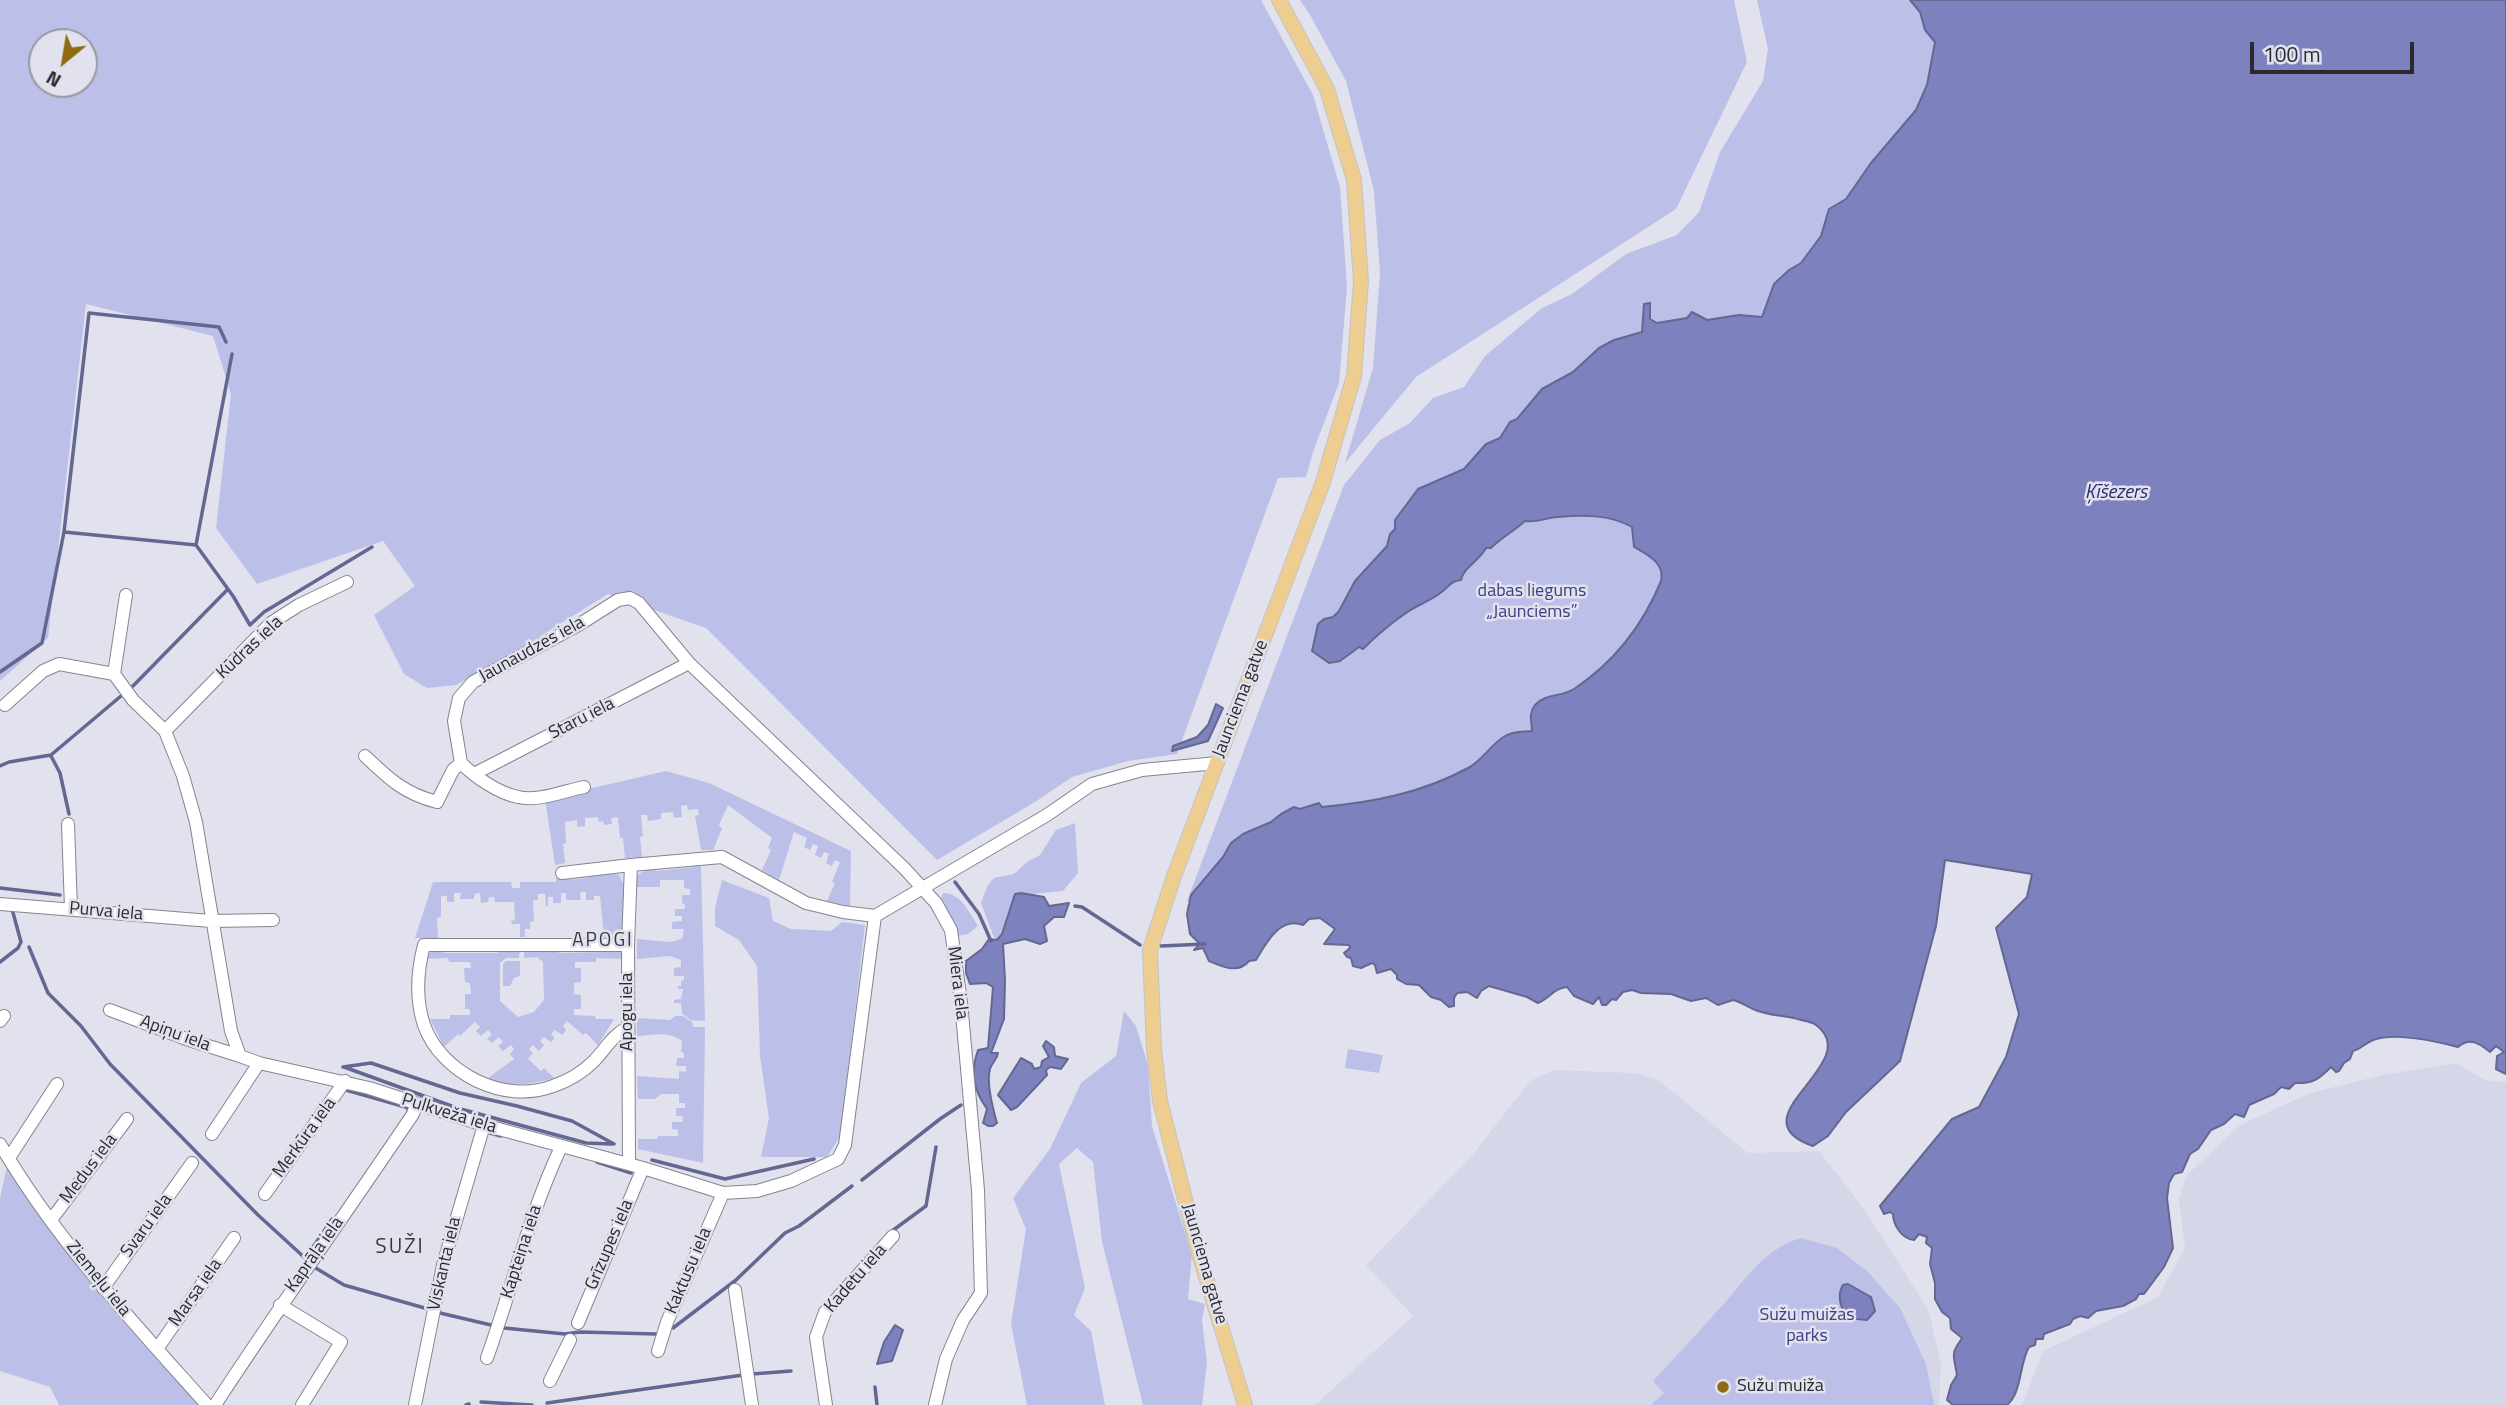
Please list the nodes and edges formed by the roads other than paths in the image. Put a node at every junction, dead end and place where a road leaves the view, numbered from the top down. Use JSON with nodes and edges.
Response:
{"nodes":[{"id":1,"x":1279,"y":0,"type":"edge"},
{"id":2,"x":346,"y":582,"type":"dead end"},
{"id":3,"x":126,"y":594,"type":"dead end"},
{"id":4,"x":630,"y":598,"type":"joint"},
{"id":5,"x":689,"y":663,"type":"junction"},
{"id":6,"x":114,"y":674,"type":"junction"},
{"id":7,"x":5,"y":705,"type":"dead end"},
{"id":8,"x":165,"y":731,"type":"junction"},
{"id":9,"x":365,"y":756,"type":"dead end"},
{"id":10,"x":461,"y":763,"type":"junction"},
{"id":11,"x":1217,"y":763,"type":"junction"},
{"id":12,"x":474,"y":774,"type":"junction"},
{"id":13,"x":584,"y":787,"type":"dead end"},
{"id":14,"x":68,"y":824,"type":"dead end"},
{"id":15,"x":631,"y":865,"type":"junction"},
{"id":16,"x":562,"y":873,"type":"dead end"},
{"id":17,"x":923,"y":888,"type":"junction"},
{"id":18,"x":0,"y":904,"type":"edge"},
{"id":19,"x":71,"y":909,"type":"junction"},
{"id":20,"x":875,"y":916,"type":"junction"},
{"id":21,"x":273,"y":920,"type":"dead end"},
{"id":22,"x":211,"y":921,"type":"junction"},
{"id":23,"x":628,"y":945,"type":"junction"},
{"id":24,"x":110,"y":1010,"type":"dead end"},
{"id":25,"x":628,"y":1027,"type":"junction"},
{"id":26,"x":240,"y":1056,"type":"junction"},
{"id":27,"x":259,"y":1063,"type":"junction"},
{"id":28,"x":345,"y":1082,"type":"junction"},
{"id":29,"x":57,"y":1084,"type":"dead end"},
{"id":30,"x":416,"y":1105,"type":"junction"},
{"id":31,"x":128,"y":1119,"type":"dead end"},
{"id":32,"x":484,"y":1125,"type":"junction"},
{"id":33,"x":212,"y":1134,"type":"dead end"},
{"id":34,"x":0,"y":1143,"type":"edge"},
{"id":35,"x":561,"y":1147,"type":"junction"},
{"id":36,"x":9,"y":1158,"type":"junction"},
{"id":37,"x":192,"y":1163,"type":"dead end"},
{"id":38,"x":629,"y":1164,"type":"junction"},
{"id":39,"x":643,"y":1168,"type":"junction"},
{"id":40,"x":723,"y":1192,"type":"junction"},
{"id":41,"x":265,"y":1194,"type":"dead end"},
{"id":42,"x":51,"y":1220,"type":"junction"},
{"id":43,"x":893,"y":1236,"type":"dead end"},
{"id":44,"x":234,"y":1238,"type":"dead end"},
{"id":45,"x":103,"y":1288,"type":"junction"},
{"id":46,"x":735,"y":1290,"type":"dead end"},
{"id":47,"x":280,"y":1305,"type":"junction"},
{"id":48,"x":578,"y":1323,"type":"dead end"},
{"id":49,"x":570,"y":1340,"type":"dead end"},
{"id":50,"x":157,"y":1349,"type":"junction"},
{"id":51,"x":658,"y":1351,"type":"dead end"},
{"id":52,"x":487,"y":1358,"type":"dead end"},
{"id":53,"x":550,"y":1381,"type":"dead end"},
{"id":54,"x":207,"y":1405,"type":"edge"},
{"id":55,"x":215,"y":1405,"type":"edge"},
{"id":56,"x":302,"y":1405,"type":"edge"},
{"id":57,"x":415,"y":1405,"type":"edge"},
{"id":58,"x":752,"y":1405,"type":"edge"},
{"id":59,"x":826,"y":1405,"type":"edge"},
{"id":60,"x":936,"y":1405,"type":"edge"},
{"id":61,"x":1245,"y":1405,"type":"edge"}],
"edges":[{"from":1,"to":11,"type":"main road","name":"Jaunciema gatve"},
{"from":2,"to":8,"type":"street","name":"Kūdras iela"},
{"from":3,"to":6,"type":"street"},
{"from":4,"to":5,"type":"street","name":"Miera iela"},
{"from":4,"to":10,"type":"street","name":"Jaunaudzes iela"},
{"from":5,"to":12,"type":"street","name":"Staru iela"},
{"from":5,"to":17,"type":"street","name":"Miera iela"},
{"from":6,"to":7,"type":"street"},
{"from":6,"to":8,"type":"street"},
{"from":8,"to":22,"type":"street"},
{"from":9,"to":10,"type":"street"},
{"from":10,"to":12,"type":"street"},
{"from":11,"to":17,"type":"street"},
{"from":11,"to":61,"type":"main road","name":"Jaunciema gatve"},
{"from":12,"to":13,"type":"street"},
{"from":14,"to":19,"type":"street"},
{"from":15,"to":16,"type":"street"},
{"from":15,"to":20,"type":"street"},
{"from":15,"to":23,"type":"street","name":"Apogu iela"},
{"from":17,"to":20,"type":"street"},
{"from":17,"to":60,"type":"street","name":"Miera iela"},
{"from":18,"to":19,"type":"street","name":"Purva iela"},
{"from":19,"to":22,"type":"street","name":"Purva iela"},
{"from":20,"to":40,"type":"street","name":"Pulkveža iela"},
{"from":21,"to":22,"type":"street","name":"Purva iela"},
{"from":22,"to":26,"type":"street"},
{"from":23,"to":25,"type":"street","name":"Apogu iela"},
{"from":23,"to":25,"type":"street"},
{"from":24,"to":26,"type":"street","name":"Apiņu iela"},
{"from":25,"to":38,"type":"street","name":"Apogu iela"},
{"from":26,"to":27,"type":"street","name":"Pulkveža iela"},
{"from":27,"to":28,"type":"street","name":"Pulkveža iela"},
{"from":27,"to":33,"type":"street"},
{"from":28,"to":30,"type":"street","name":"Pulkveža iela"},
{"from":28,"to":41,"type":"street","name":"Merkūra iela"},
{"from":29,"to":36,"type":"street"},
{"from":30,"to":32,"type":"street","name":"Pulkveža iela"},
{"from":30,"to":47,"type":"street","name":"Kaprāļa iela"},
{"from":31,"to":42,"type":"street","name":"Medus iela"},
{"from":32,"to":35,"type":"street","name":"Pulkveža iela"},
{"from":32,"to":57,"type":"street","name":"Viskanta iela"},
{"from":34,"to":36,"type":"street","name":"Ziemeļu iela"},
{"from":35,"to":38,"type":"street","name":"Pulkveža iela"},
{"from":35,"to":52,"type":"street","name":"Kapteiņa iela"},
{"from":36,"to":42,"type":"street","name":"Ziemeļu iela"},
{"from":37,"to":45,"type":"street","name":"Svaru iela"},
{"from":38,"to":39,"type":"street","name":"Pulkveža iela"},
{"from":39,"to":40,"type":"street","name":"Pulkveža iela"},
{"from":39,"to":48,"type":"street","name":"Grīzupes iela"},
{"from":40,"to":51,"type":"street","name":"Kaktusu iela"},
{"from":42,"to":45,"type":"street","name":"Ziemeļu iela"},
{"from":43,"to":59,"type":"street","name":"Kadetu iela"},
{"from":44,"to":50,"type":"street","name":"Marsa iela"},
{"from":45,"to":50,"type":"street","name":"Ziemeļu iela"},
{"from":46,"to":58,"type":"street"},
{"from":47,"to":55,"type":"street","name":"Kaprāļa iela"},
{"from":47,"to":56,"type":"street"},
{"from":49,"to":53,"type":"street"},
{"from":50,"to":54,"type":"street","name":"Ziemeļu iela"}]}
